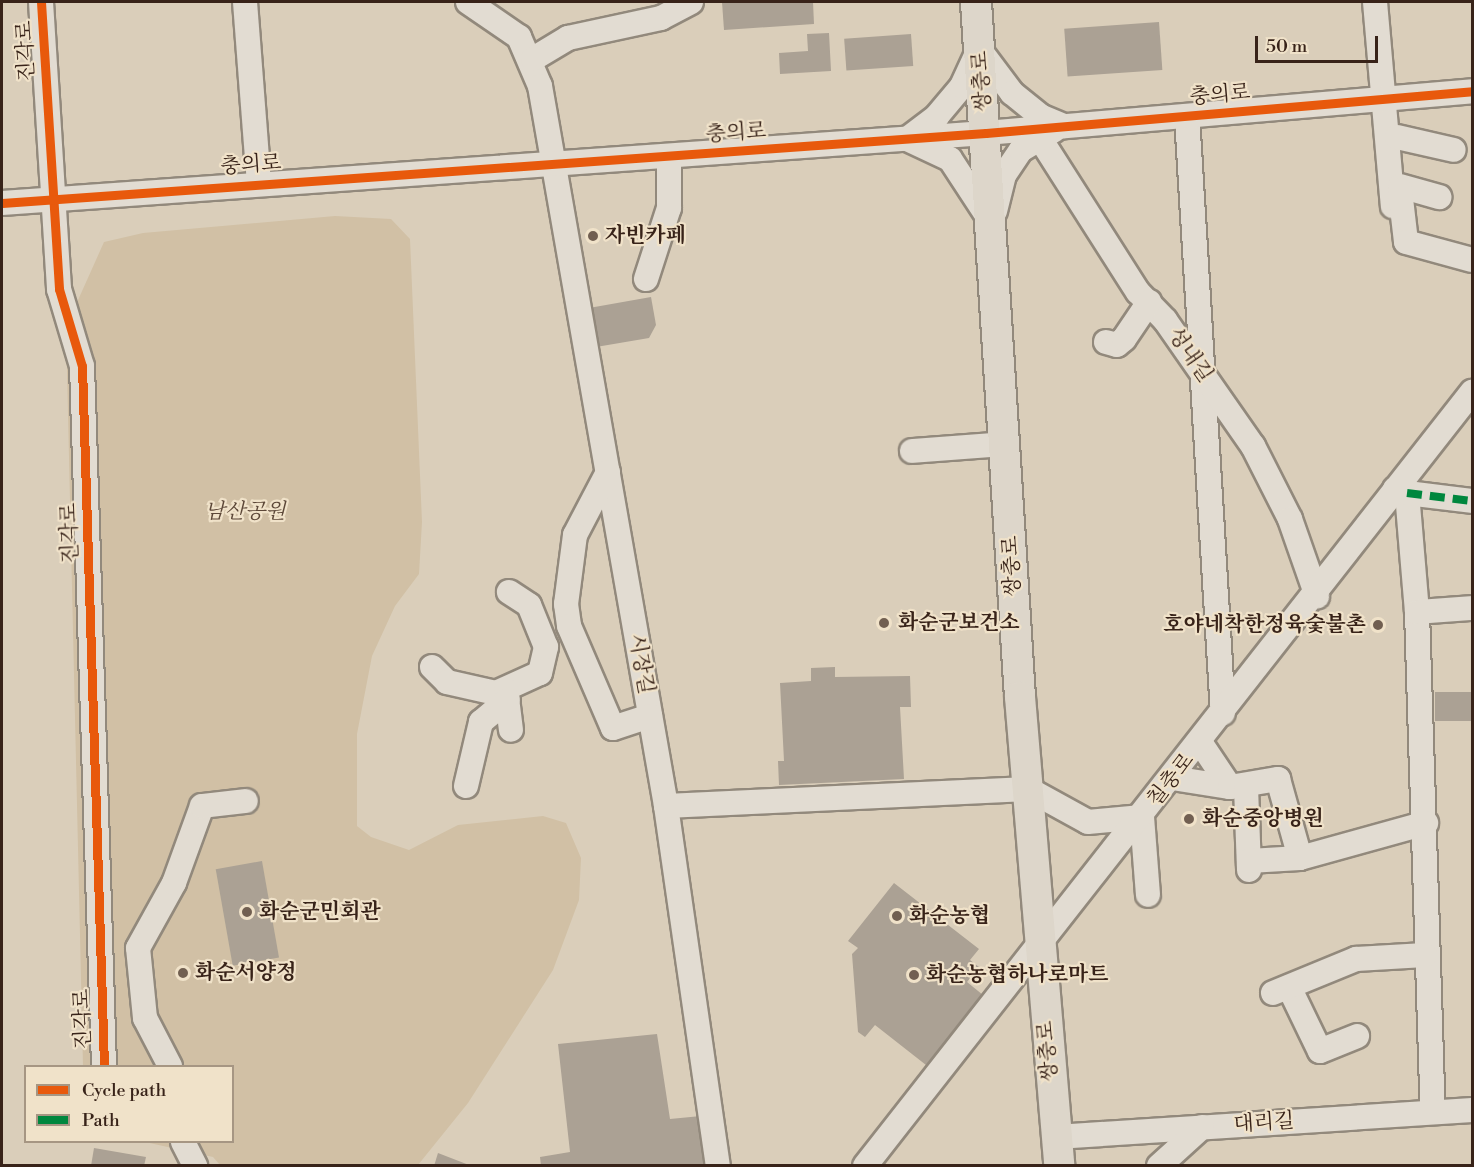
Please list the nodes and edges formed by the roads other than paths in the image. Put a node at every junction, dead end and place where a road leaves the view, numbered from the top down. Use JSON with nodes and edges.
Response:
{"nodes":[{"id":1,"x":42,"y":2,"type":"edge"},
{"id":2,"x":245,"y":2,"type":"edge"},
{"id":3,"x":468,"y":2,"type":"edge"},
{"id":4,"x":691,"y":2,"type":"edge"},
{"id":5,"x":976,"y":2,"type":"edge"},
{"id":6,"x":1375,"y":2,"type":"edge"},
{"id":7,"x":980,"y":50,"type":"junction"},
{"id":8,"x":533,"y":59,"type":"junction"},
{"id":9,"x":1473,"y":91,"type":"edge"},
{"id":10,"x":1384,"y":99,"type":"junction"},
{"id":11,"x":1187,"y":116,"type":"junction"},
{"id":12,"x":1064,"y":126,"type":"junction"},
{"id":13,"x":986,"y":133,"type":"junction"},
{"id":14,"x":1036,"y":133,"type":"junction"},
{"id":15,"x":1392,"y":133,"type":"junction"},
{"id":16,"x":907,"y":139,"type":"junction"},
{"id":17,"x":1454,"y":150,"type":"dead end"},
{"id":18,"x":669,"y":156,"type":"junction"},
{"id":19,"x":555,"y":164,"type":"junction"},
{"id":20,"x":259,"y":182,"type":"junction"},
{"id":21,"x":1396,"y":196,"type":"junction"},
{"id":22,"x":1439,"y":197,"type":"dead end"},
{"id":23,"x":52,"y":199,"type":"junction"},
{"id":24,"x":2,"y":202,"type":"edge"},
{"id":25,"x":992,"y":225,"type":"junction"},
{"id":26,"x":1473,"y":260,"type":"edge"},
{"id":27,"x":646,"y":279,"type":"dead end"},
{"id":28,"x":1149,"y":302,"type":"junction"},
{"id":29,"x":1106,"y":342,"type":"dead end"},
{"id":30,"x":1207,"y":379,"type":"junction"},
{"id":31,"x":1473,"y":392,"type":"edge"},
{"id":32,"x":1005,"y":444,"type":"junction"},
{"id":33,"x":912,"y":451,"type":"dead end"},
{"id":34,"x":608,"y":472,"type":"junction"},
{"id":35,"x":1401,"y":491,"type":"junction"},
{"id":36,"x":1473,"y":501,"type":"edge"},
{"id":37,"x":509,"y":592,"type":"dead end"},
{"id":38,"x":1317,"y":597,"type":"junction"},
{"id":39,"x":1473,"y":608,"type":"edge"},
{"id":40,"x":1417,"y":612,"type":"junction"},
{"id":41,"x":572,"y":636,"type":"junction"},
{"id":42,"x":546,"y":646,"type":"junction"},
{"id":43,"x":432,"y":667,"type":"dead end"},
{"id":44,"x":507,"y":694,"type":"junction"},
{"id":45,"x":1223,"y":713,"type":"junction"},
{"id":46,"x":650,"y":716,"type":"junction"},
{"id":47,"x":511,"y":730,"type":"dead end"},
{"id":48,"x":1200,"y":742,"type":"junction"},
{"id":49,"x":1172,"y":778,"type":"junction"},
{"id":50,"x":466,"y":786,"type":"dead end"},
{"id":51,"x":1238,"y":787,"type":"junction"},
{"id":52,"x":1028,"y":789,"type":"junction"},
{"id":53,"x":246,"y":801,"type":"dead end"},
{"id":54,"x":666,"y":806,"type":"junction"},
{"id":55,"x":1142,"y":817,"type":"junction"},
{"id":56,"x":1426,"y":823,"type":"junction"},
{"id":57,"x":1300,"y":858,"type":"junction"},
{"id":58,"x":1148,"y":895,"type":"dead end"},
{"id":59,"x":1039,"y":948,"type":"junction"},
{"id":60,"x":1425,"y":955,"type":"junction"},
{"id":61,"x":1356,"y":1036,"type":"dead end"},
{"id":62,"x":104,"y":1065,"type":"edge"},
{"id":63,"x":169,"y":1065,"type":"edge"},
{"id":64,"x":1432,"y":1110,"type":"junction"},
{"id":65,"x":1473,"y":1110,"type":"edge"},
{"id":66,"x":1202,"y":1127,"type":"junction"},
{"id":67,"x":1058,"y":1151,"type":"edge"},
{"id":68,"x":718,"y":1166,"type":"edge"},
{"id":69,"x":865,"y":1166,"type":"edge"},
{"id":70,"x":1159,"y":1166,"type":"edge"}],
"edges":[{"from":1,"to":23,"type":"street","name":"진각로"},
{"from":2,"to":20,"type":"street"},
{"from":3,"to":8,"type":"street"},
{"from":4,"to":8,"type":"street"},
{"from":5,"to":7,"type":"main road","name":"쌍충로"},
{"from":6,"to":10,"type":"street"},
{"from":7,"to":12,"type":"street"},
{"from":7,"to":13,"type":"main road","name":"쌍충로"},
{"from":7,"to":16,"type":"street"},
{"from":8,"to":19,"type":"street","name":"시장길"},
{"from":9,"to":10,"type":"street","name":"충의로"},
{"from":10,"to":11,"type":"street","name":"충의로"},
{"from":10,"to":15,"type":"street"},
{"from":11,"to":12,"type":"street","name":"충의로"},
{"from":11,"to":30,"type":"street"},
{"from":12,"to":14,"type":"street","name":"충의로"},
{"from":13,"to":14,"type":"street","name":"충의로"},
{"from":13,"to":16,"type":"street","name":"충의로"},
{"from":13,"to":25,"type":"main road","name":"쌍충로"},
{"from":14,"to":25,"type":"street"},
{"from":14,"to":28,"type":"street","name":"성내길"},
{"from":15,"to":17,"type":"street"},
{"from":15,"to":21,"type":"street"},
{"from":16,"to":18,"type":"street","name":"충의로"},
{"from":16,"to":25,"type":"street"},
{"from":18,"to":19,"type":"street","name":"충의로"},
{"from":18,"to":27,"type":"street"},
{"from":19,"to":20,"type":"street","name":"충의로"},
{"from":19,"to":34,"type":"street","name":"시장길"},
{"from":20,"to":23,"type":"street","name":"충의로"},
{"from":21,"to":22,"type":"street"},
{"from":21,"to":26,"type":"street"},
{"from":23,"to":24,"type":"street","name":"충의로"},
{"from":23,"to":62,"type":"street","name":"진각로"},
{"from":25,"to":32,"type":"main road","name":"쌍충로"},
{"from":28,"to":29,"type":"street"},
{"from":28,"to":30,"type":"street","name":"성내길"},
{"from":30,"to":38,"type":"street","name":"성내길"},
{"from":30,"to":45,"type":"street"},
{"from":31,"to":35,"type":"street","name":"칠충로"},
{"from":32,"to":33,"type":"street"},
{"from":32,"to":52,"type":"main road","name":"쌍충로"},
{"from":34,"to":41,"type":"street"},
{"from":34,"to":46,"type":"street","name":"시장길"},
{"from":35,"to":36,"type":"street"},
{"from":35,"to":38,"type":"street","name":"칠충로"},
{"from":35,"to":40,"type":"street"},
{"from":37,"to":42,"type":"street"},
{"from":38,"to":45,"type":"street","name":"칠충로"},
{"from":39,"to":40,"type":"street"},
{"from":40,"to":56,"type":"street"},
{"from":41,"to":42,"type":"street"},
{"from":41,"to":46,"type":"street"},
{"from":42,"to":44,"type":"street"},
{"from":43,"to":44,"type":"street"},
{"from":44,"to":47,"type":"street"},
{"from":44,"to":50,"type":"street"},
{"from":45,"to":48,"type":"street","name":"칠충로"},
{"from":46,"to":54,"type":"street","name":"시장길"},
{"from":48,"to":49,"type":"street","name":"칠충로"},
{"from":48,"to":51,"type":"street"},
{"from":49,"to":51,"type":"street"},
{"from":49,"to":55,"type":"street","name":"칠충로"},
{"from":51,"to":57,"type":"street"},
{"from":51,"to":57,"type":"street"},
{"from":52,"to":54,"type":"street"},
{"from":52,"to":55,"type":"street"},
{"from":52,"to":59,"type":"main road","name":"쌍충로"},
{"from":53,"to":63,"type":"street"},
{"from":54,"to":68,"type":"street","name":"시장길"},
{"from":55,"to":58,"type":"street"},
{"from":55,"to":59,"type":"street","name":"칠충로"},
{"from":56,"to":57,"type":"street"},
{"from":56,"to":60,"type":"street"},
{"from":59,"to":67,"type":"main road","name":"쌍충로"},
{"from":59,"to":69,"type":"street","name":"칠충로"},
{"from":60,"to":61,"type":"street"},
{"from":60,"to":64,"type":"street"},
{"from":64,"to":65,"type":"street","name":"대리길"},
{"from":64,"to":66,"type":"street","name":"대리길"},
{"from":66,"to":67,"type":"street","name":"대리길"},
{"from":66,"to":70,"type":"street"}]}
